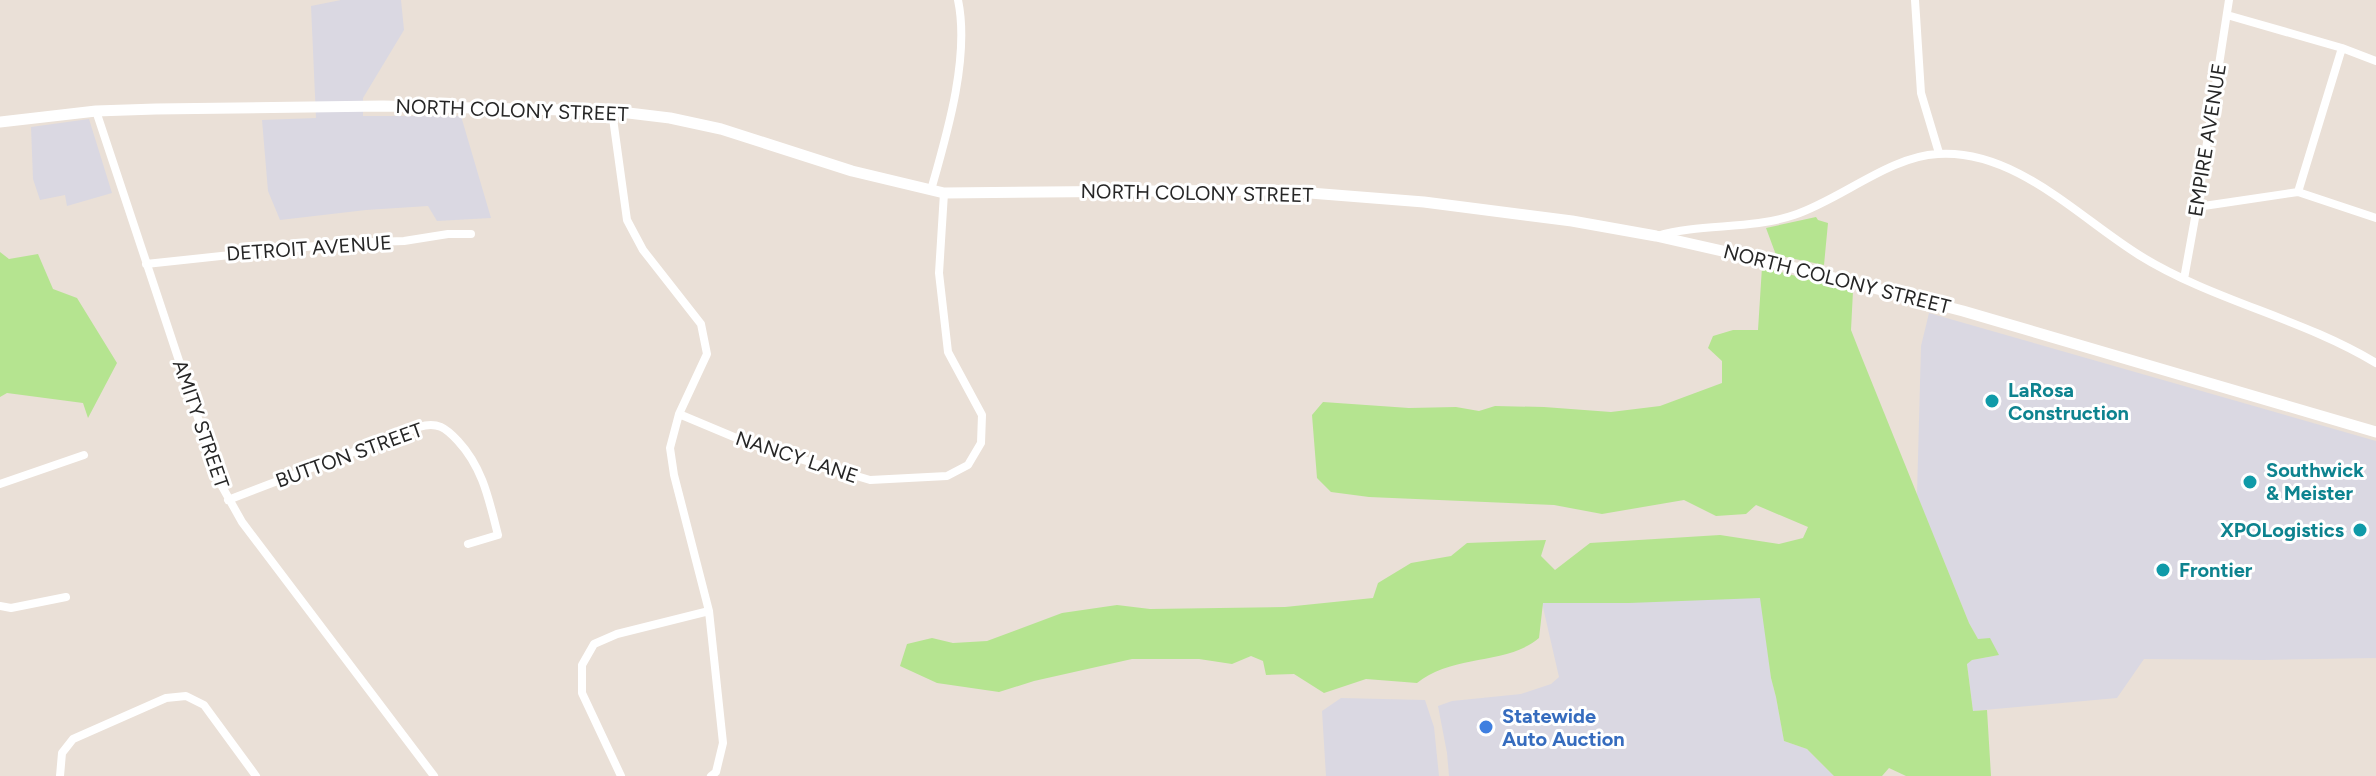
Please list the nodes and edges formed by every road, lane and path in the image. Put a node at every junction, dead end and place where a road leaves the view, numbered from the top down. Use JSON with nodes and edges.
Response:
{"nodes":[{"id":1,"x":958,"y":0,"type":"edge"},
{"id":2,"x":1915,"y":0,"type":"edge"},
{"id":3,"x":2229,"y":0,"type":"edge"},
{"id":4,"x":2227,"y":15,"type":"junction"},
{"id":5,"x":2342,"y":48,"type":"junction"},
{"id":6,"x":2376,"y":61,"type":"edge"},
{"id":7,"x":96,"y":111,"type":"junction"},
{"id":8,"x":612,"y":111,"type":"junction"},
{"id":9,"x":0,"y":122,"type":"edge"},
{"id":10,"x":1939,"y":153,"type":"junction"},
{"id":11,"x":931,"y":190,"type":"junction"},
{"id":12,"x":2298,"y":192,"type":"junction"},
{"id":13,"x":944,"y":193,"type":"junction"},
{"id":14,"x":2197,"y":207,"type":"junction"},
{"id":15,"x":2376,"y":218,"type":"edge"},
{"id":16,"x":471,"y":234,"type":"dead end"},
{"id":17,"x":1656,"y":236,"type":"junction"},
{"id":18,"x":146,"y":264,"type":"junction"},
{"id":19,"x":2184,"y":279,"type":"junction"},
{"id":20,"x":2376,"y":363,"type":"edge"},
{"id":21,"x":679,"y":414,"type":"junction"},
{"id":22,"x":2376,"y":432,"type":"edge"},
{"id":23,"x":84,"y":455,"type":"dead end"},
{"id":24,"x":0,"y":484,"type":"edge"},
{"id":25,"x":228,"y":500,"type":"junction"},
{"id":26,"x":468,"y":544,"type":"dead end"},
{"id":27,"x":66,"y":597,"type":"dead end"},
{"id":28,"x":0,"y":606,"type":"edge"},
{"id":29,"x":709,"y":611,"type":"junction"},
{"id":30,"x":60,"y":776,"type":"edge"},
{"id":31,"x":256,"y":776,"type":"edge"},
{"id":32,"x":434,"y":776,"type":"edge"},
{"id":33,"x":621,"y":776,"type":"edge"},
{"id":34,"x":711,"y":776,"type":"edge"}],
"edges":[{"from":1,"to":11,"type":"street"},
{"from":2,"to":10,"type":"street"},
{"from":3,"to":4,"type":"street","name":"EMPIRE AVENUE"},
{"from":4,"to":5,"type":"street"},
{"from":4,"to":14,"type":"street","name":"EMPIRE AVENUE"},
{"from":5,"to":6,"type":"street"},
{"from":5,"to":12,"type":"street"},
{"from":7,"to":8,"type":"main road","name":"NORTH COLONY STREET"},
{"from":7,"to":9,"type":"main road","name":"NORTH COLONY STREET"},
{"from":7,"to":18,"type":"street","name":"AMITY STREET"},
{"from":8,"to":11,"type":"main road","name":"NORTH COLONY STREET"},
{"from":8,"to":21,"type":"street"},
{"from":10,"to":17,"type":"street"},
{"from":10,"to":19,"type":"street"},
{"from":11,"to":13,"type":"main road","name":"NORTH COLONY STREET"},
{"from":12,"to":14,"type":"street"},
{"from":12,"to":15,"type":"street"},
{"from":13,"to":17,"type":"main road","name":"NORTH COLONY STREET"},
{"from":13,"to":21,"type":"street","name":"NANCY LANE"},
{"from":14,"to":19,"type":"street","name":"EMPIRE AVENUE"},
{"from":16,"to":18,"type":"street","name":"DETROIT AVENUE"},
{"from":17,"to":22,"type":"main road","name":"NORTH COLONY STREET"},
{"from":18,"to":25,"type":"street","name":"AMITY STREET"},
{"from":19,"to":20,"type":"street"},
{"from":21,"to":29,"type":"street"},
{"from":23,"to":24,"type":"street"},
{"from":25,"to":26,"type":"street","name":"BUTTON STREET"},
{"from":25,"to":32,"type":"street","name":"AMITY STREET"},
{"from":27,"to":28,"type":"street"},
{"from":29,"to":33,"type":"street"},
{"from":29,"to":34,"type":"street"},
{"from":30,"to":31,"type":"street"}]}
